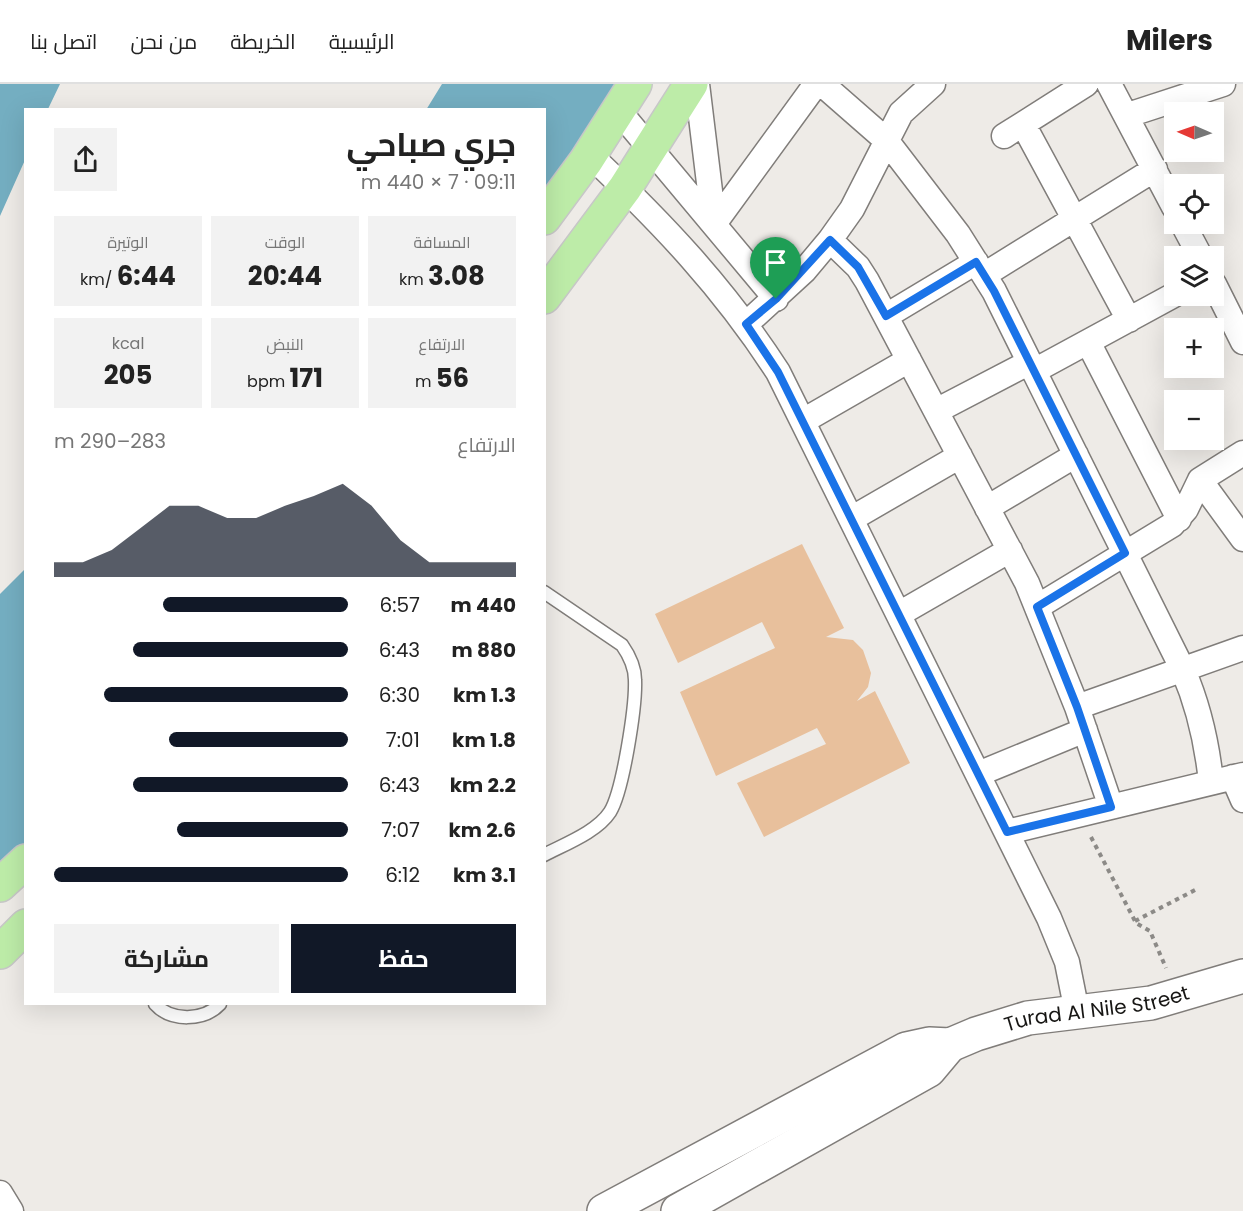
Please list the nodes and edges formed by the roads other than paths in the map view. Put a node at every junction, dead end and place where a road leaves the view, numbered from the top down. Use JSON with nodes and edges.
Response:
{"nodes":[{"id":1,"x":691,"y":84,"type":"edge"},
{"id":2,"x":697,"y":84,"type":"edge"},
{"id":3,"x":816,"y":84,"type":"edge"},
{"id":4,"x":822,"y":84,"type":"edge"},
{"id":5,"x":933,"y":84,"type":"edge"},
{"id":6,"x":1086,"y":84,"type":"edge"},
{"id":7,"x":1109,"y":84,"type":"edge"},
{"id":8,"x":1223,"y":84,"type":"edge"},
{"id":9,"x":627,"y":97,"type":"edge"},
{"id":10,"x":1128,"y":115,"type":"junction"},
{"id":11,"x":886,"y":140,"type":"junction"},
{"id":12,"x":650,"y":147,"type":"junction"},
{"id":13,"x":590,"y":155,"type":"junction"},
{"id":14,"x":1155,"y":169,"type":"junction"},
{"id":15,"x":1164,"y":187,"type":"edge"},
{"id":16,"x":625,"y":188,"type":"junction"},
{"id":17,"x":546,"y":215,"type":"edge"},
{"id":18,"x":1074,"y":219,"type":"junction"},
{"id":19,"x":714,"y":224,"type":"junction"},
{"id":20,"x":830,"y":240,"type":"junction"},
{"id":21,"x":980,"y":269,"type":"junction"},
{"id":22,"x":546,"y":294,"type":"edge"},
{"id":23,"x":776,"y":299,"type":"junction"},
{"id":24,"x":1164,"y":301,"type":"edge"},
{"id":25,"x":1224,"y":304,"type":"edge"},
{"id":26,"x":886,"y":316,"type":"junction"},
{"id":27,"x":1129,"y":320,"type":"junction"},
{"id":28,"x":746,"y":324,"type":"junction"},
{"id":29,"x":1088,"y":342,"type":"junction"},
{"id":30,"x":1243,"y":342,"type":"edge"},
{"id":31,"x":909,"y":360,"type":"junction"},
{"id":32,"x":1032,"y":367,"type":"junction"},
{"id":33,"x":936,"y":411,"type":"junction"},
{"id":34,"x":803,"y":421,"type":"junction"},
{"id":35,"x":1243,"y":453,"type":"edge"},
{"id":36,"x":1076,"y":455,"type":"junction"},
{"id":37,"x":960,"y":456,"type":"junction"},
{"id":38,"x":1200,"y":480,"type":"junction"},
{"id":39,"x":987,"y":508,"type":"junction"},
{"id":40,"x":851,"y":519,"type":"junction"},
{"id":41,"x":1179,"y":519,"type":"junction"},
{"id":42,"x":1243,"y":539,"type":"edge"},
{"id":43,"x":1010,"y":550,"type":"junction"},
{"id":44,"x":1125,"y":553,"type":"junction"},
{"id":45,"x":546,"y":593,"type":"edge"},
{"id":46,"x":1037,"y":607,"type":"junction"},
{"id":47,"x":899,"y":614,"type":"junction"},
{"id":48,"x":1243,"y":648,"type":"edge"},
{"id":49,"x":1183,"y":670,"type":"junction"},
{"id":50,"x":1077,"y":707,"type":"junction"},
{"id":51,"x":1085,"y":730,"type":"junction"},
{"id":52,"x":978,"y":774,"type":"junction"},
{"id":53,"x":1229,"y":778,"type":"edge"},
{"id":54,"x":1243,"y":800,"type":"edge"},
{"id":55,"x":1111,"y":807,"type":"junction"},
{"id":56,"x":1007,"y":832,"type":"junction"},
{"id":57,"x":546,"y":854,"type":"edge"},
{"id":58,"x":24,"y":863,"type":"edge"},
{"id":59,"x":0,"y":885,"type":"edge"},
{"id":60,"x":24,"y":928,"type":"edge"},
{"id":61,"x":0,"y":952,"type":"edge"},
{"id":62,"x":1243,"y":976,"type":"edge"},
{"id":63,"x":156,"y":1005,"type":"edge"},
{"id":64,"x":219,"y":1005,"type":"edge"},
{"id":65,"x":1077,"y":1012,"type":"junction"},
{"id":66,"x":950,"y":1046,"type":"junction"},
{"id":67,"x":0,"y":1193,"type":"edge"},
{"id":68,"x":11,"y":1211,"type":"edge"},
{"id":69,"x":604,"y":1211,"type":"edge"},
{"id":70,"x":678,"y":1211,"type":"edge"}],
"edges":[{"from":1,"to":12,"type":"main road"},
{"from":2,"to":19,"type":"street"},
{"from":3,"to":19,"type":"street"},
{"from":4,"to":11,"type":"street"},
{"from":5,"to":11,"type":"street"},
{"from":6,"to":18,"type":"street"},
{"from":7,"to":10,"type":"street"},
{"from":8,"to":10,"type":"street"},
{"from":9,"to":12,"type":"street"},
{"from":9,"to":13,"type":"main road"},
{"from":10,"to":14,"type":"street"},
{"from":11,"to":20,"type":"street"},
{"from":11,"to":21,"type":"street"},
{"from":12,"to":16,"type":"main road"},
{"from":12,"to":19,"type":"street"},
{"from":13,"to":16,"type":"street"},
{"from":13,"to":17,"type":"main road"},
{"from":14,"to":15,"type":"street"},
{"from":14,"to":18,"type":"street"},
{"from":16,"to":22,"type":"main road"},
{"from":16,"to":28,"type":"street"},
{"from":18,"to":21,"type":"street"},
{"from":18,"to":27,"type":"street"},
{"from":19,"to":23,"type":"street"},
{"from":20,"to":23,"type":"street"},
{"from":20,"to":26,"type":"street"},
{"from":21,"to":26,"type":"street"},
{"from":21,"to":32,"type":"street"},
{"from":23,"to":28,"type":"street"},
{"from":24,"to":27,"type":"street"},
{"from":25,"to":30,"type":"street"},
{"from":26,"to":31,"type":"street"},
{"from":27,"to":29,"type":"street"},
{"from":28,"to":34,"type":"street"},
{"from":29,"to":32,"type":"street"},
{"from":29,"to":41,"type":"street"},
{"from":31,"to":33,"type":"street"},
{"from":31,"to":34,"type":"street"},
{"from":32,"to":33,"type":"street"},
{"from":32,"to":36,"type":"street"},
{"from":33,"to":37,"type":"street"},
{"from":34,"to":40,"type":"street"},
{"from":35,"to":38,"type":"street"},
{"from":36,"to":39,"type":"street"},
{"from":36,"to":44,"type":"street"},
{"from":37,"to":39,"type":"street"},
{"from":37,"to":40,"type":"street"},
{"from":38,"to":41,"type":"street"},
{"from":38,"to":42,"type":"street"},
{"from":39,"to":43,"type":"street"},
{"from":40,"to":47,"type":"street"},
{"from":41,"to":44,"type":"street"},
{"from":43,"to":46,"type":"street"},
{"from":43,"to":47,"type":"street"},
{"from":44,"to":46,"type":"street"},
{"from":44,"to":49,"type":"street"},
{"from":45,"to":57,"type":"lane"},
{"from":46,"to":50,"type":"street"},
{"from":47,"to":52,"type":"street"},
{"from":48,"to":49,"type":"street"},
{"from":49,"to":50,"type":"street"},
{"from":49,"to":53,"type":"street"},
{"from":50,"to":51,"type":"street"},
{"from":51,"to":52,"type":"street"},
{"from":51,"to":55,"type":"street"},
{"from":52,"to":56,"type":"street"},
{"from":53,"to":54,"type":"street"},
{"from":53,"to":55,"type":"street"},
{"from":55,"to":56,"type":"street"},
{"from":56,"to":65,"type":"street"},
{"from":58,"to":59,"type":"main road"},
{"from":60,"to":61,"type":"main road"},
{"from":62,"to":65,"type":"main road","name":"Turad Al Nile Street"},
{"from":63,"to":64,"type":"lane"},
{"from":65,"to":66,"type":"main road","name":"Turad Al Nile Street"},
{"from":66,"to":69,"type":"main road"},
{"from":66,"to":70,"type":"main road"},
{"from":67,"to":68,"type":"street"}]}
